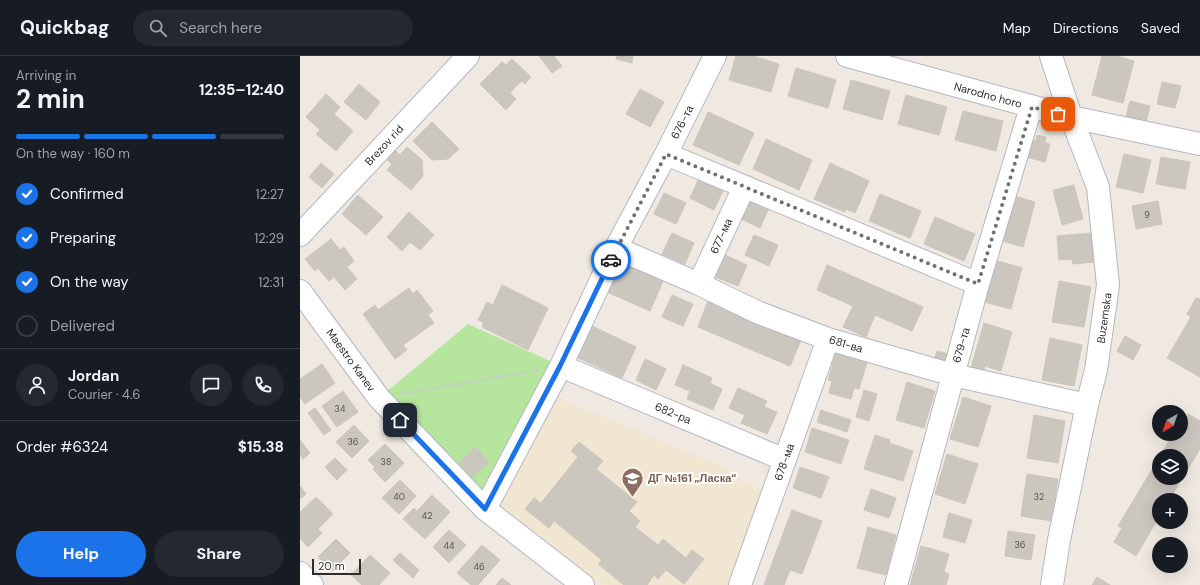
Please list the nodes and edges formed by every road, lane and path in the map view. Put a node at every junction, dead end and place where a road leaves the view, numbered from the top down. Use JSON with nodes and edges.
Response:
{"nodes":[{"id":1,"x":468,"y":56,"type":"edge"},
{"id":2,"x":715,"y":56,"type":"edge"},
{"id":3,"x":847,"y":56,"type":"edge"},
{"id":4,"x":1051,"y":56,"type":"edge"},
{"id":5,"x":1032,"y":107,"type":"junction"},
{"id":6,"x":1071,"y":117,"type":"junction"},
{"id":7,"x":1200,"y":142,"type":"edge"},
{"id":8,"x":666,"y":154,"type":"junction"},
{"id":9,"x":744,"y":187,"type":"junction"},
{"id":10,"x":300,"y":235,"type":"edge"},
{"id":11,"x":616,"y":248,"type":"junction"},
{"id":12,"x":699,"y":284,"type":"junction"},
{"id":13,"x":978,"y":284,"type":"junction"},
{"id":14,"x":300,"y":291,"type":"edge"},
{"id":15,"x":828,"y":339,"type":"junction"},
{"id":16,"x":560,"y":366,"type":"junction"},
{"id":17,"x":952,"y":375,"type":"junction"},
{"id":18,"x":379,"y":398,"type":"junction"},
{"id":19,"x":1086,"y":405,"type":"junction"},
{"id":20,"x":785,"y":460,"type":"junction"},
{"id":21,"x":485,"y":509,"type":"junction"},
{"id":22,"x":300,"y":573,"type":"edge"},
{"id":23,"x":312,"y":585,"type":"edge"},
{"id":24,"x":583,"y":585,"type":"edge"},
{"id":25,"x":740,"y":585,"type":"edge"},
{"id":26,"x":896,"y":585,"type":"edge"},
{"id":27,"x":1052,"y":585,"type":"edge"}],
"edges":[{"from":1,"to":10,"type":"street","name":"Brezov rid"},
{"from":2,"to":8,"type":"street","name":"676-та"},
{"from":3,"to":5,"type":"street","name":"Narodno horo"},
{"from":4,"to":6,"type":"street","name":"Buzemska"},
{"from":5,"to":6,"type":"street","name":"Narodno horo"},
{"from":5,"to":13,"type":"street","name":"679-та"},
{"from":6,"to":7,"type":"street","name":"Narodno horo"},
{"from":6,"to":19,"type":"street","name":"Buzemska"},
{"from":8,"to":9,"type":"street"},
{"from":8,"to":11,"type":"street","name":"676-та"},
{"from":9,"to":12,"type":"street","name":"677-ма"},
{"from":9,"to":13,"type":"street"},
{"from":11,"to":12,"type":"street","name":"681-ва"},
{"from":11,"to":16,"type":"street","name":"676-та"},
{"from":12,"to":15,"type":"street","name":"681-ва"},
{"from":13,"to":17,"type":"street","name":"679-та"},
{"from":14,"to":18,"type":"street","name":"Maestro Kanev"},
{"from":15,"to":17,"type":"street","name":"681-ва"},
{"from":15,"to":20,"type":"street","name":"678-ма"},
{"from":16,"to":18,"type":"path"},
{"from":16,"to":20,"type":"street","name":"682-ра"},
{"from":16,"to":21,"type":"street","name":"676-та"},
{"from":17,"to":19,"type":"street","name":"681-ва"},
{"from":17,"to":26,"type":"street","name":"679-та"},
{"from":18,"to":21,"type":"street","name":"Maestro Kanev"},
{"from":19,"to":27,"type":"street","name":"Buzemska"},
{"from":20,"to":25,"type":"street","name":"678-ма"},
{"from":21,"to":24,"type":"street","name":"Maestro Kanev"},
{"from":22,"to":23,"type":"street"}]}
